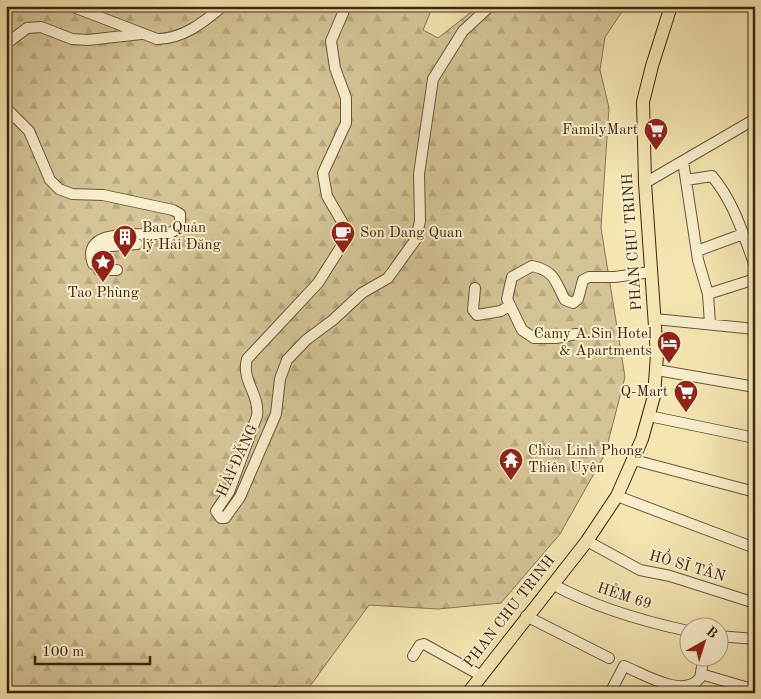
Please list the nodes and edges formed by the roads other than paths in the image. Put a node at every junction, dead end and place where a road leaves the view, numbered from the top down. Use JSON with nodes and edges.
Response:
{"nodes":[{"id":1,"x":71,"y":6,"type":"edge"},
{"id":2,"x":223,"y":6,"type":"edge"},
{"id":3,"x":346,"y":6,"type":"edge"},
{"id":4,"x":490,"y":6,"type":"edge"},
{"id":5,"x":671,"y":6,"type":"edge"},
{"id":6,"x":142,"y":34,"type":"junction"},
{"id":7,"x":6,"y":44,"type":"edge"},
{"id":8,"x":6,"y":108,"type":"edge"},
{"id":9,"x":755,"y":119,"type":"edge"},
{"id":10,"x":683,"y":161,"type":"junction"},
{"id":11,"x":686,"y":180,"type":"junction"},
{"id":12,"x":645,"y":183,"type":"junction"},
{"id":13,"x":743,"y":234,"type":"junction"},
{"id":14,"x":137,"y":244,"type":"dead end"},
{"id":15,"x":697,"y":251,"type":"junction"},
{"id":16,"x":99,"y":266,"type":"junction"},
{"id":17,"x":755,"y":266,"type":"edge"},
{"id":18,"x":117,"y":270,"type":"dead end"},
{"id":19,"x":651,"y":272,"type":"junction"},
{"id":20,"x":755,"y":279,"type":"edge"},
{"id":21,"x":475,"y":288,"type":"dead end"},
{"id":22,"x":708,"y":294,"type":"junction"},
{"id":23,"x":509,"y":306,"type":"junction"},
{"id":24,"x":655,"y":319,"type":"junction"},
{"id":25,"x":710,"y":324,"type":"junction"},
{"id":26,"x":755,"y":329,"type":"edge"},
{"id":27,"x":576,"y":334,"type":"dead end"},
{"id":28,"x":657,"y":370,"type":"junction"},
{"id":29,"x":755,"y":387,"type":"edge"},
{"id":30,"x":649,"y":416,"type":"junction"},
{"id":31,"x":755,"y":438,"type":"edge"},
{"id":32,"x":634,"y":460,"type":"junction"},
{"id":33,"x":755,"y":492,"type":"edge"},
{"id":34,"x":617,"y":496,"type":"junction"},
{"id":35,"x":587,"y":541,"type":"junction"},
{"id":36,"x":755,"y":548,"type":"edge"},
{"id":37,"x":552,"y":584,"type":"junction"},
{"id":38,"x":755,"y":603,"type":"edge"},
{"id":39,"x":526,"y":616,"type":"junction"},
{"id":40,"x":678,"y":628,"type":"edge"},
{"id":41,"x":728,"y":637,"type":"edge"},
{"id":42,"x":755,"y":639,"type":"edge"},
{"id":43,"x":413,"y":656,"type":"dead end"},
{"id":44,"x":609,"y":658,"type":"dead end"},
{"id":45,"x":702,"y":666,"type":"edge"},
{"id":46,"x":701,"y":674,"type":"junction"},
{"id":47,"x":480,"y":675,"type":"junction"},
{"id":48,"x":755,"y":690,"type":"edge"},
{"id":49,"x":468,"y":693,"type":"edge"},
{"id":50,"x":610,"y":693,"type":"edge"}],
"edges":[{"from":1,"to":6,"type":"street"},
{"from":2,"to":6,"type":"street"},
{"from":3,"to":4,"type":"street","name":"HẢI ĐĂNG"},
{"from":5,"to":12,"type":"main road","name":"PHAN CHU TRINH"},
{"from":6,"to":7,"type":"street"},
{"from":8,"to":16,"type":"street"},
{"from":9,"to":10,"type":"street"},
{"from":10,"to":11,"type":"street"},
{"from":10,"to":12,"type":"street"},
{"from":11,"to":13,"type":"street"},
{"from":11,"to":15,"type":"street"},
{"from":12,"to":19,"type":"main road","name":"PHAN CHU TRINH"},
{"from":13,"to":15,"type":"street"},
{"from":13,"to":17,"type":"street"},
{"from":14,"to":16,"type":"street"},
{"from":15,"to":22,"type":"street"},
{"from":16,"to":18,"type":"street"},
{"from":19,"to":23,"type":"street"},
{"from":19,"to":24,"type":"main road","name":"PHAN CHU TRINH"},
{"from":20,"to":22,"type":"street"},
{"from":21,"to":23,"type":"street"},
{"from":22,"to":25,"type":"street"},
{"from":23,"to":27,"type":"street"},
{"from":24,"to":25,"type":"street"},
{"from":24,"to":28,"type":"main road","name":"PHAN CHU TRINH"},
{"from":25,"to":26,"type":"street"},
{"from":28,"to":29,"type":"street"},
{"from":28,"to":30,"type":"main road","name":"PHAN CHU TRINH"},
{"from":30,"to":31,"type":"street"},
{"from":30,"to":32,"type":"main road","name":"PHAN CHU TRINH"},
{"from":32,"to":33,"type":"street"},
{"from":32,"to":34,"type":"main road","name":"PHAN CHU TRINH"},
{"from":34,"to":35,"type":"main road","name":"PHAN CHU TRINH"},
{"from":34,"to":36,"type":"street"},
{"from":35,"to":37,"type":"main road","name":"PHAN CHU TRINH"},
{"from":35,"to":38,"type":"street","name":"HỒ SĨ TÂN"},
{"from":37,"to":39,"type":"main road","name":"PHAN CHU TRINH"},
{"from":37,"to":40,"type":"street","name":"HẺM 69"},
{"from":39,"to":44,"type":"street"},
{"from":39,"to":47,"type":"main road","name":"PHAN CHU TRINH"},
{"from":41,"to":42,"type":"street"},
{"from":43,"to":47,"type":"street"},
{"from":45,"to":46,"type":"street"},
{"from":46,"to":48,"type":"street"},
{"from":46,"to":50,"type":"street"},
{"from":47,"to":49,"type":"main road","name":"PHAN CHU TRINH"}]}
